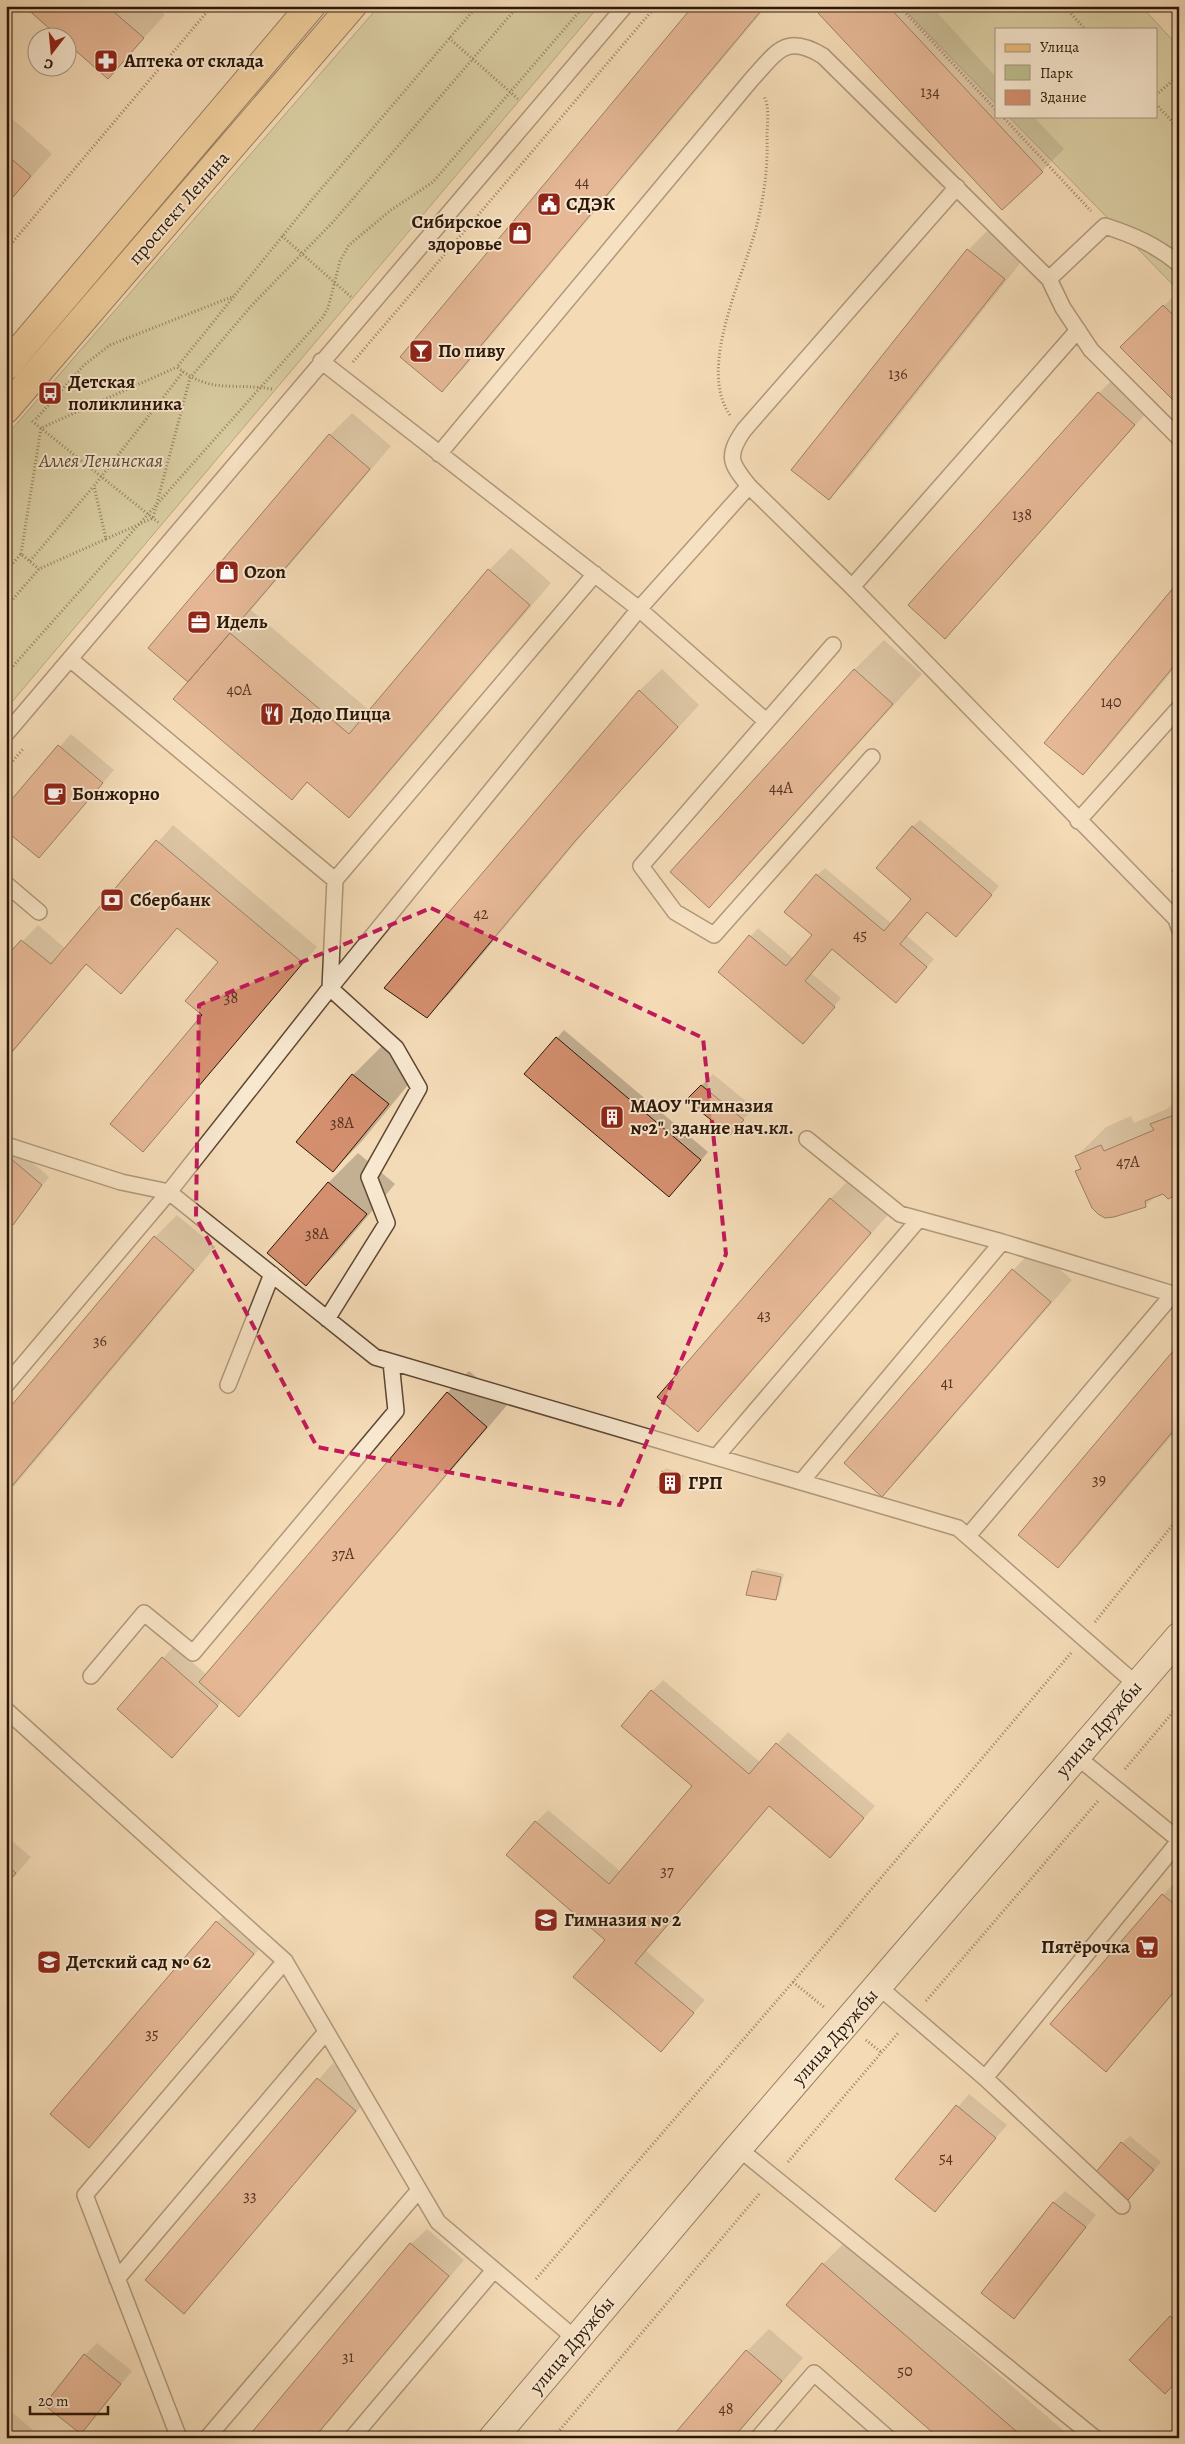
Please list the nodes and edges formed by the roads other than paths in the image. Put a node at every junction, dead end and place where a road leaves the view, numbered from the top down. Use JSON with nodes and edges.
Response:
{"nodes":[{"id":1,"x":311,"y":6,"type":"edge"},
{"id":2,"x":352,"y":6,"type":"edge"},
{"id":3,"x":625,"y":6,"type":"edge"},
{"id":4,"x":957,"y":187,"type":"junction"},
{"id":5,"x":1179,"y":264,"type":"edge"},
{"id":6,"x":1049,"y":279,"type":"junction"},
{"id":7,"x":1078,"y":330,"type":"junction"},
{"id":8,"x":321,"y":361,"type":"junction"},
{"id":9,"x":6,"y":366,"type":"edge"},
{"id":10,"x":17,"y":413,"type":"edge"},
{"id":11,"x":1179,"y":438,"type":"edge"},
{"id":12,"x":439,"y":454,"type":"junction"},
{"id":13,"x":749,"y":486,"type":"junction"},
{"id":14,"x":595,"y":574,"type":"junction"},
{"id":15,"x":852,"y":588,"type":"junction"},
{"id":16,"x":639,"y":609,"type":"junction"},
{"id":17,"x":833,"y":645,"type":"dead end"},
{"id":18,"x":70,"y":659,"type":"junction"},
{"id":19,"x":1179,"y":708,"type":"edge"},
{"id":20,"x":766,"y":721,"type":"junction"},
{"id":21,"x":6,"y":734,"type":"edge"},
{"id":22,"x":872,"y":756,"type":"dead end"},
{"id":23,"x":1078,"y":821,"type":"junction"},
{"id":24,"x":335,"y":880,"type":"junction"},
{"id":25,"x":6,"y":884,"type":"edge"},
{"id":26,"x":39,"y":912,"type":"dead end"},
{"id":27,"x":1179,"y":928,"type":"edge"},
{"id":28,"x":330,"y":988,"type":"junction"},
{"id":29,"x":807,"y":1139,"type":"dead end"},
{"id":30,"x":6,"y":1145,"type":"edge"},
{"id":31,"x":169,"y":1192,"type":"junction"},
{"id":32,"x":918,"y":1219,"type":"junction"},
{"id":33,"x":1002,"y":1242,"type":"junction"},
{"id":34,"x":272,"y":1274,"type":"junction"},
{"id":35,"x":1176,"y":1293,"type":"edge"},
{"id":36,"x":327,"y":1319,"type":"junction"},
{"id":37,"x":390,"y":1362,"type":"junction"},
{"id":38,"x":6,"y":1385,"type":"edge"},
{"id":39,"x":228,"y":1385,"type":"dead end"},
{"id":40,"x":716,"y":1457,"type":"junction"},
{"id":41,"x":801,"y":1482,"type":"junction"},
{"id":42,"x":968,"y":1536,"type":"junction"},
{"id":43,"x":1179,"y":1637,"type":"edge"},
{"id":44,"x":91,"y":1676,"type":"dead end"},
{"id":45,"x":1137,"y":1686,"type":"junction"},
{"id":46,"x":6,"y":1710,"type":"edge"},
{"id":47,"x":1076,"y":1756,"type":"junction"},
{"id":48,"x":1179,"y":1841,"type":"edge"},
{"id":49,"x":285,"y":1961,"type":"junction"},
{"id":50,"x":879,"y":1987,"type":"junction"},
{"id":51,"x":326,"y":2032,"type":"junction"},
{"id":52,"x":985,"y":2078,"type":"junction"},
{"id":53,"x":738,"y":2148,"type":"junction"},
{"id":54,"x":420,"y":2190,"type":"junction"},
{"id":55,"x":1122,"y":2206,"type":"dead end"},
{"id":56,"x":494,"y":2270,"type":"junction"},
{"id":57,"x":117,"y":2279,"type":"junction"},
{"id":58,"x":577,"y":2340,"type":"junction"},
{"id":59,"x":179,"y":2438,"type":"edge"},
{"id":60,"x":207,"y":2438,"type":"edge"},
{"id":61,"x":352,"y":2438,"type":"edge"},
{"id":62,"x":493,"y":2438,"type":"edge"},
{"id":63,"x":758,"y":2438,"type":"edge"},
{"id":64,"x":888,"y":2438,"type":"edge"},
{"id":65,"x":1095,"y":2438,"type":"edge"}],
"edges":[{"from":1,"to":9,"type":"main road","name":"проспект Ленина"},
{"from":2,"to":10,"type":"main road","name":"проспект Ленина"},
{"from":3,"to":8,"type":"lane"},
{"from":4,"to":6,"type":"lane"},
{"from":4,"to":12,"type":"lane"},
{"from":4,"to":13,"type":"lane"},
{"from":5,"to":6,"type":"lane"},
{"from":6,"to":7,"type":"lane"},
{"from":7,"to":11,"type":"lane"},
{"from":7,"to":15,"type":"lane"},
{"from":8,"to":12,"type":"lane"},
{"from":8,"to":18,"type":"lane"},
{"from":12,"to":14,"type":"lane"},
{"from":13,"to":15,"type":"lane"},
{"from":13,"to":16,"type":"lane"},
{"from":14,"to":16,"type":"lane"},
{"from":14,"to":24,"type":"lane"},
{"from":15,"to":23,"type":"lane"},
{"from":16,"to":20,"type":"lane"},
{"from":16,"to":28,"type":"lane"},
{"from":17,"to":20,"type":"lane"},
{"from":18,"to":21,"type":"lane"},
{"from":18,"to":24,"type":"lane"},
{"from":19,"to":23,"type":"lane"},
{"from":20,"to":22,"type":"lane"},
{"from":23,"to":27,"type":"lane"},
{"from":24,"to":28,"type":"lane"},
{"from":25,"to":26,"type":"lane"},
{"from":28,"to":31,"type":"lane"},
{"from":28,"to":36,"type":"lane"},
{"from":29,"to":32,"type":"lane"},
{"from":30,"to":31,"type":"lane"},
{"from":31,"to":34,"type":"lane"},
{"from":31,"to":38,"type":"lane"},
{"from":32,"to":33,"type":"lane"},
{"from":32,"to":40,"type":"lane"},
{"from":33,"to":35,"type":"lane"},
{"from":33,"to":41,"type":"lane"},
{"from":34,"to":36,"type":"lane"},
{"from":34,"to":39,"type":"lane"},
{"from":35,"to":42,"type":"lane"},
{"from":36,"to":37,"type":"lane"},
{"from":37,"to":40,"type":"lane"},
{"from":37,"to":44,"type":"lane"},
{"from":40,"to":41,"type":"lane"},
{"from":41,"to":42,"type":"lane"},
{"from":42,"to":45,"type":"lane"},
{"from":43,"to":45,"type":"main road","name":"улица Дружбы"},
{"from":45,"to":47,"type":"main road","name":"улица Дружбы"},
{"from":46,"to":49,"type":"lane"},
{"from":47,"to":48,"type":"lane"},
{"from":47,"to":50,"type":"main road","name":"улица Дружбы"},
{"from":48,"to":52,"type":"lane"},
{"from":49,"to":51,"type":"lane"},
{"from":49,"to":57,"type":"lane"},
{"from":50,"to":52,"type":"lane"},
{"from":50,"to":53,"type":"main road","name":"улица Дружбы"},
{"from":51,"to":54,"type":"lane"},
{"from":51,"to":57,"type":"lane"},
{"from":52,"to":55,"type":"lane"},
{"from":53,"to":58,"type":"main road","name":"улица Дружбы"},
{"from":53,"to":65,"type":"lane"},
{"from":54,"to":56,"type":"lane"},
{"from":54,"to":60,"type":"lane"},
{"from":56,"to":58,"type":"lane"},
{"from":56,"to":61,"type":"lane"},
{"from":57,"to":59,"type":"lane"},
{"from":58,"to":62,"type":"main road","name":"улица Дружбы"},
{"from":63,"to":64,"type":"lane"}]}
